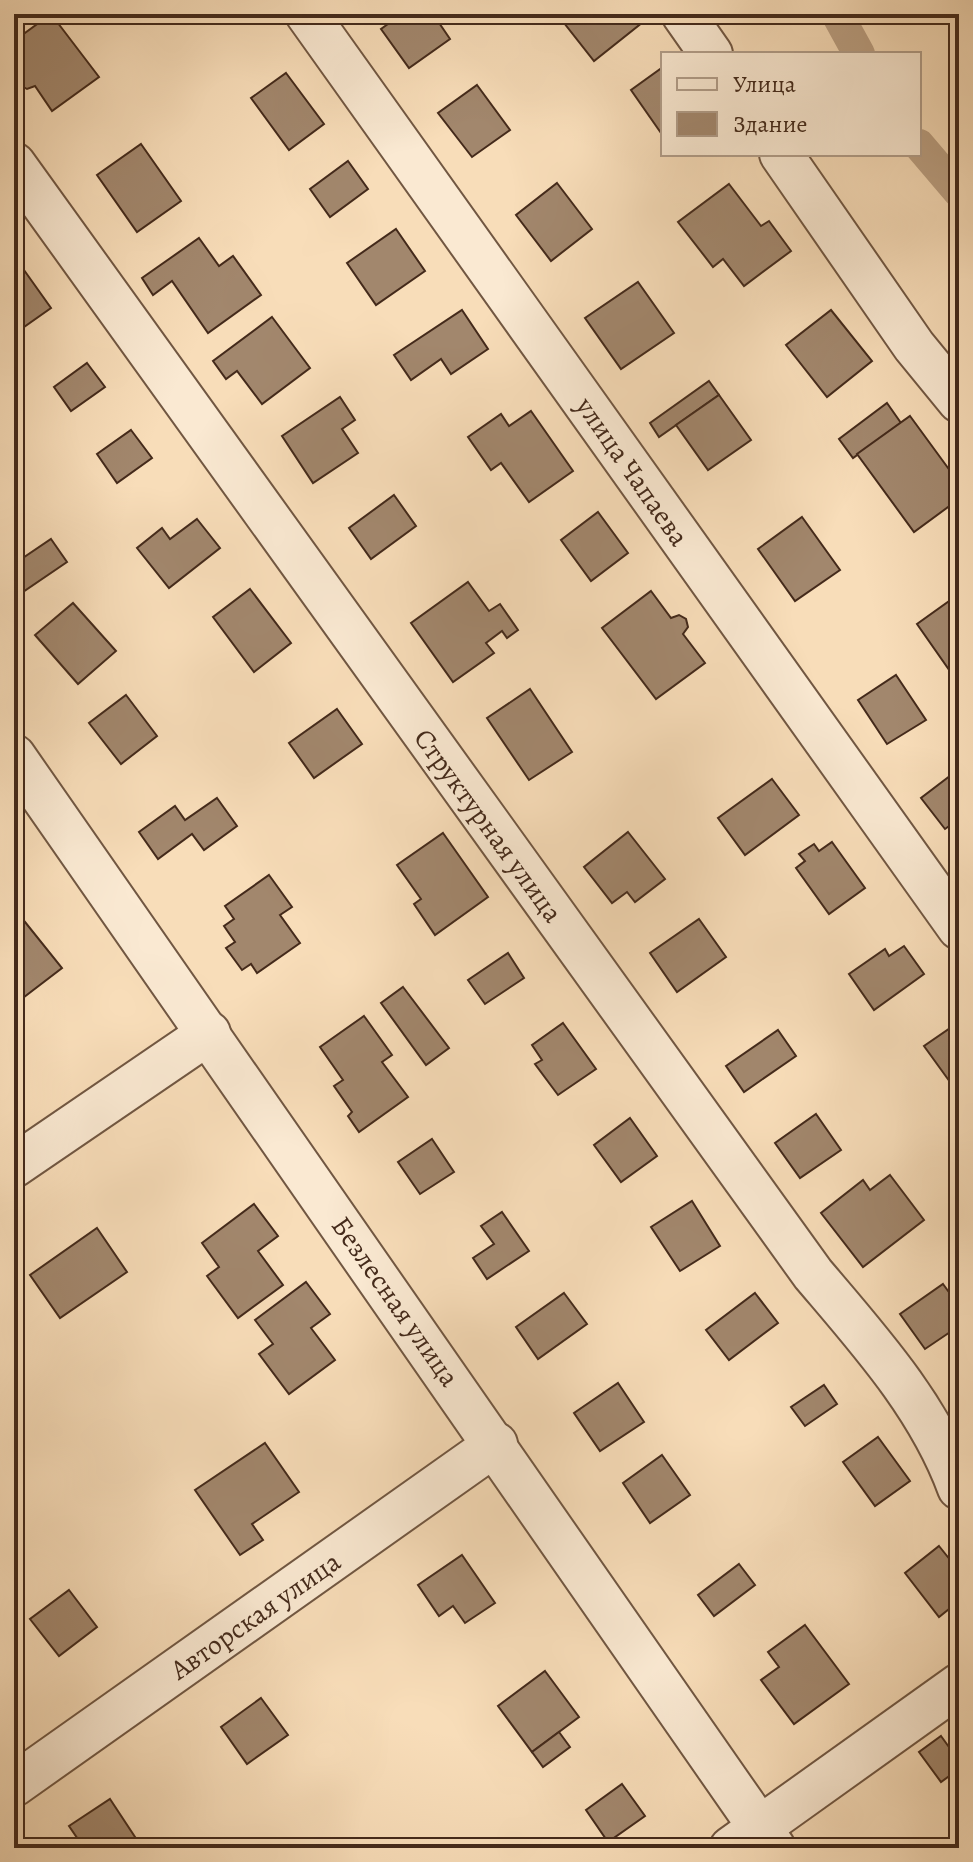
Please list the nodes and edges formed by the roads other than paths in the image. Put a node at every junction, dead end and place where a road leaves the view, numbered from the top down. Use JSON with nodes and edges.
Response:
{"nodes":[{"id":1,"x":307,"y":14,"type":"edge"},
{"id":2,"x":683,"y":14,"type":"edge"},
{"id":3,"x":710,"y":52,"type":"edge"},
{"id":4,"x":782,"y":156,"type":"edge"},
{"id":5,"x":14,"y":164,"type":"edge"},
{"id":6,"x":959,"y":401,"type":"edge"},
{"id":7,"x":14,"y":756,"type":"edge"},
{"id":8,"x":959,"y":928,"type":"edge"},
{"id":9,"x":209,"y":1033,"type":"junction"},
{"id":10,"x":14,"y":1166,"type":"edge"},
{"id":11,"x":496,"y":1444,"type":"junction"},
{"id":12,"x":959,"y":1488,"type":"edge"},
{"id":13,"x":959,"y":1685,"type":"edge"},
{"id":14,"x":14,"y":1785,"type":"edge"},
{"id":15,"x":755,"y":1841,"type":"edge"}],
"edges":[{"from":1,"to":8,"type":"street","name":"улица Чапаева"},
{"from":2,"to":3,"type":"street"},
{"from":4,"to":6,"type":"street"},
{"from":5,"to":12,"type":"street","name":"Структурная улица"},
{"from":7,"to":9,"type":"street","name":"Безлесная улица"},
{"from":9,"to":10,"type":"street"},
{"from":9,"to":11,"type":"street","name":"Безлесная улица"},
{"from":11,"to":14,"type":"street","name":"Авторская улица"},
{"from":11,"to":15,"type":"street","name":"Безлесная улица"},
{"from":13,"to":15,"type":"street"}]}
